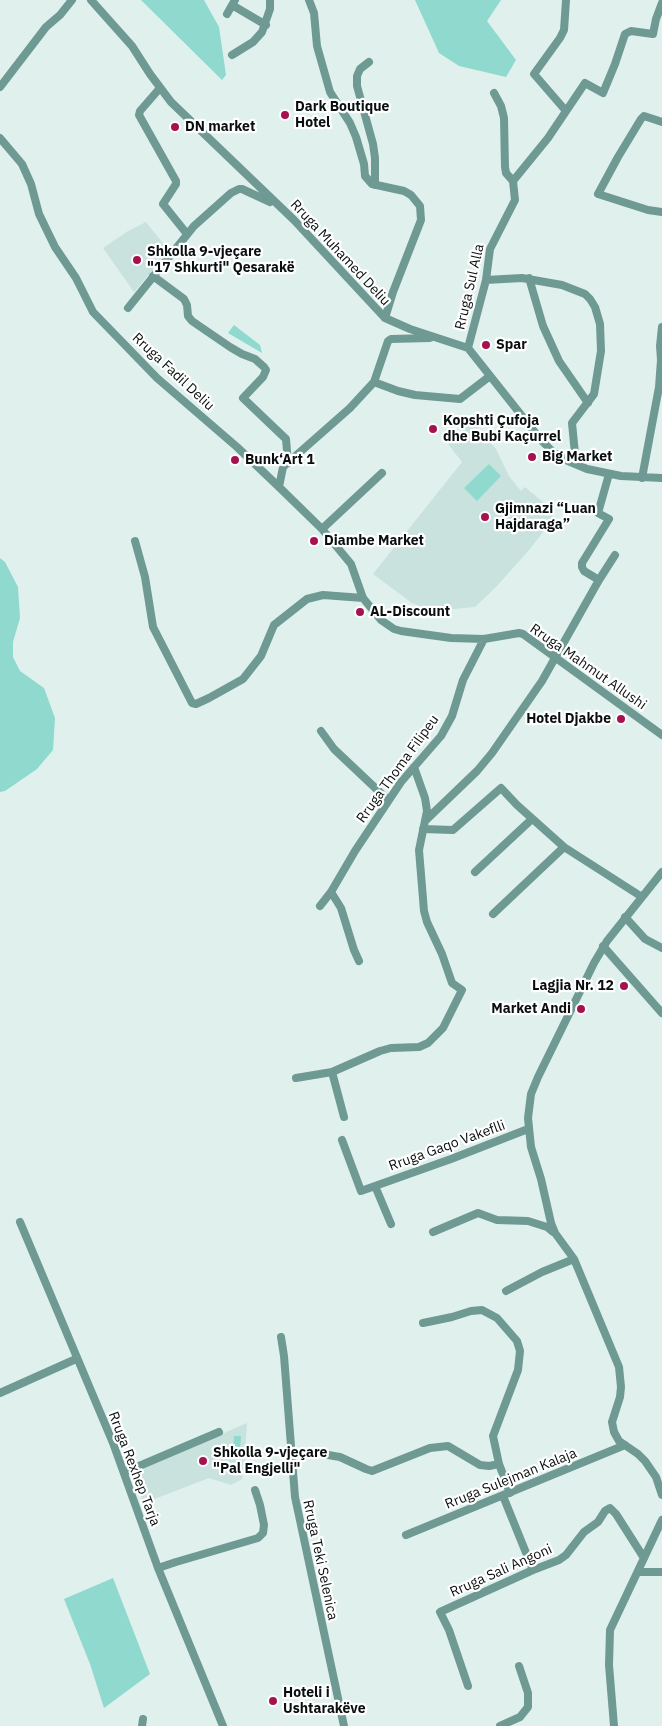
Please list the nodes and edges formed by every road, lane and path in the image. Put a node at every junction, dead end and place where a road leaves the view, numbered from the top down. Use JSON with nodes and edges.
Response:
{"nodes":[{"id":1,"x":72,"y":0,"type":"edge"},
{"id":2,"x":92,"y":0,"type":"edge"},
{"id":3,"x":270,"y":0,"type":"edge"},
{"id":4,"x":310,"y":0,"type":"edge"},
{"id":5,"x":566,"y":0,"type":"edge"},
{"id":6,"x":233,"y":2,"type":"edge"},
{"id":7,"x":662,"y":3,"type":"edge"},
{"id":8,"x":227,"y":14,"type":"dead end"},
{"id":9,"x":266,"y":26,"type":"junction"},
{"id":10,"x":232,"y":55,"type":"dead end"},
{"id":11,"x":369,"y":62,"type":"dead end"},
{"id":12,"x":0,"y":87,"type":"edge"},
{"id":13,"x":160,"y":88,"type":"junction"},
{"id":14,"x":494,"y":93,"type":"dead end"},
{"id":15,"x":566,"y":111,"type":"junction"},
{"id":16,"x":662,"y":122,"type":"edge"},
{"id":17,"x":0,"y":138,"type":"edge"},
{"id":18,"x":513,"y":181,"type":"junction"},
{"id":19,"x":375,"y":185,"type":"junction"},
{"id":20,"x":279,"y":206,"type":"junction"},
{"id":21,"x":662,"y":212,"type":"edge"},
{"id":22,"x":187,"y":234,"type":"junction"},
{"id":23,"x":153,"y":276,"type":"junction"},
{"id":24,"x":529,"y":278,"type":"junction"},
{"id":25,"x":486,"y":280,"type":"junction"},
{"id":26,"x":128,"y":308,"type":"dead end"},
{"id":27,"x":385,"y":318,"type":"junction"},
{"id":28,"x":662,"y":327,"type":"edge"},
{"id":29,"x":437,"y":338,"type":"junction"},
{"id":30,"x":468,"y":348,"type":"junction"},
{"id":31,"x":490,"y":376,"type":"junction"},
{"id":32,"x":374,"y":382,"type":"junction"},
{"id":33,"x":588,"y":403,"type":"junction"},
{"id":34,"x":288,"y":463,"type":"junction"},
{"id":35,"x":576,"y":464,"type":"junction"},
{"id":36,"x":382,"y":473,"type":"dead end"},
{"id":37,"x":609,"y":474,"type":"junction"},
{"id":38,"x":642,"y":478,"type":"junction"},
{"id":39,"x":662,"y":478,"type":"edge"},
{"id":40,"x":279,"y":487,"type":"junction"},
{"id":41,"x":322,"y":529,"type":"junction"},
{"id":42,"x":135,"y":541,"type":"dead end"},
{"id":43,"x":614,"y":555,"type":"dead end"},
{"id":44,"x":599,"y":580,"type":"junction"},
{"id":45,"x":363,"y":598,"type":"junction"},
{"id":46,"x":484,"y":639,"type":"junction"},
{"id":47,"x":556,"y":658,"type":"junction"},
{"id":48,"x":321,"y":731,"type":"dead end"},
{"id":49,"x":662,"y":735,"type":"edge"},
{"id":50,"x":414,"y":767,"type":"junction"},
{"id":51,"x":388,"y":800,"type":"junction"},
{"id":52,"x":532,"y":819,"type":"junction"},
{"id":53,"x":426,"y":820,"type":"junction"},
{"id":54,"x":423,"y":829,"type":"junction"},
{"id":55,"x":564,"y":847,"type":"junction"},
{"id":56,"x":475,"y":872,"type":"dead end"},
{"id":57,"x":662,"y":872,"type":"edge"},
{"id":58,"x":331,"y":892,"type":"junction"},
{"id":59,"x":642,"y":897,"type":"junction"},
{"id":60,"x":320,"y":906,"type":"dead end"},
{"id":61,"x":493,"y":914,"type":"dead end"},
{"id":62,"x":625,"y":917,"type":"junction"},
{"id":63,"x":603,"y":946,"type":"junction"},
{"id":64,"x":662,"y":948,"type":"edge"},
{"id":65,"x":359,"y":961,"type":"dead end"},
{"id":66,"x":662,"y":1012,"type":"edge"},
{"id":67,"x":332,"y":1072,"type":"junction"},
{"id":68,"x":296,"y":1078,"type":"dead end"},
{"id":69,"x":344,"y":1117,"type":"dead end"},
{"id":70,"x":528,"y":1129,"type":"junction"},
{"id":71,"x":342,"y":1140,"type":"dead end"},
{"id":72,"x":374,"y":1186,"type":"junction"},
{"id":73,"x":20,"y":1222,"type":"dead end"},
{"id":74,"x":391,"y":1224,"type":"dead end"},
{"id":75,"x":433,"y":1232,"type":"dead end"},
{"id":76,"x":555,"y":1233,"type":"junction"},
{"id":77,"x":574,"y":1259,"type":"junction"},
{"id":78,"x":506,"y":1291,"type":"dead end"},
{"id":79,"x":423,"y":1322,"type":"dead end"},
{"id":80,"x":281,"y":1337,"type":"dead end"},
{"id":81,"x":76,"y":1359,"type":"junction"},
{"id":82,"x":0,"y":1393,"type":"edge"},
{"id":83,"x":220,"y":1432,"type":"dead end"},
{"id":84,"x":625,"y":1445,"type":"junction"},
{"id":85,"x":328,"y":1455,"type":"dead end"},
{"id":86,"x":500,"y":1464,"type":"junction"},
{"id":87,"x":125,"y":1472,"type":"junction"},
{"id":88,"x":255,"y":1490,"type":"dead end"},
{"id":89,"x":507,"y":1494,"type":"junction"},
{"id":90,"x":662,"y":1495,"type":"edge"},
{"id":91,"x":662,"y":1520,"type":"edge"},
{"id":92,"x":406,"y":1535,"type":"dead end"},
{"id":93,"x":644,"y":1558,"type":"junction"},
{"id":94,"x":158,"y":1568,"type":"junction"},
{"id":95,"x":533,"y":1570,"type":"junction"},
{"id":96,"x":638,"y":1572,"type":"junction"},
{"id":97,"x":662,"y":1572,"type":"edge"},
{"id":98,"x":519,"y":1666,"type":"dead end"},
{"id":99,"x":468,"y":1686,"type":"dead end"},
{"id":100,"x":223,"y":1726,"type":"edge"},
{"id":101,"x":344,"y":1726,"type":"edge"},
{"id":102,"x":500,"y":1726,"type":"edge"},
{"id":103,"x":614,"y":1726,"type":"edge"}],
"edges":[{"from":1,"to":12,"type":"street"},
{"from":2,"to":13,"type":"street","name":"Rruga Muhamed Deliu"},
{"from":3,"to":9,"type":"street"},
{"from":4,"to":19,"type":"street"},
{"from":5,"to":15,"type":"street"},
{"from":6,"to":8,"type":"street"},
{"from":6,"to":9,"type":"street"},
{"from":7,"to":15,"type":"street"},
{"from":9,"to":10,"type":"street"},
{"from":11,"to":19,"type":"street"},
{"from":13,"to":20,"type":"street","name":"Rruga Muhamed Deliu"},
{"from":13,"to":22,"type":"street"},
{"from":14,"to":18,"type":"street","name":"Rruga Sul Alla"},
{"from":15,"to":18,"type":"street"},
{"from":16,"to":21,"type":"street"},
{"from":17,"to":40,"type":"street","name":"Rruga Fadil Deliu"},
{"from":18,"to":25,"type":"street","name":"Rruga Sul Alla"},
{"from":19,"to":27,"type":"street"},
{"from":20,"to":22,"type":"street"},
{"from":20,"to":27,"type":"street","name":"Rruga Muhamed Deliu"},
{"from":22,"to":23,"type":"street"},
{"from":23,"to":26,"type":"street"},
{"from":23,"to":34,"type":"street"},
{"from":24,"to":25,"type":"street"},
{"from":24,"to":33,"type":"street"},
{"from":24,"to":33,"type":"street"},
{"from":25,"to":30,"type":"street","name":"Rruga Sul Alla"},
{"from":27,"to":29,"type":"street","name":"Rruga Muhamed Deliu"},
{"from":28,"to":38,"type":"street"},
{"from":29,"to":30,"type":"street","name":"Rruga Muhamed Deliu"},
{"from":29,"to":32,"type":"street"},
{"from":30,"to":31,"type":"street"},
{"from":31,"to":32,"type":"street"},
{"from":31,"to":35,"type":"street"},
{"from":32,"to":34,"type":"street"},
{"from":33,"to":35,"type":"street"},
{"from":34,"to":40,"type":"street"},
{"from":35,"to":37,"type":"street"},
{"from":36,"to":41,"type":"street"},
{"from":37,"to":38,"type":"street"},
{"from":37,"to":44,"type":"street"},
{"from":38,"to":39,"type":"street"},
{"from":40,"to":41,"type":"street","name":"Rruga Fadil Deliu"},
{"from":41,"to":45,"type":"street","name":"Rruga Fadil Deliu"},
{"from":42,"to":45,"type":"street"},
{"from":43,"to":44,"type":"street"},
{"from":44,"to":47,"type":"street"},
{"from":45,"to":46,"type":"street","name":"Rruga Mahmut Allushi"},
{"from":46,"to":47,"type":"street","name":"Rruga Mahmut Allushi"},
{"from":46,"to":50,"type":"street","name":"Rruga Thoma Filipeu"},
{"from":47,"to":49,"type":"street","name":"Rruga Mahmut Allushi"},
{"from":47,"to":53,"type":"street"},
{"from":48,"to":51,"type":"street"},
{"from":50,"to":51,"type":"street","name":"Rruga Thoma Filipeu"},
{"from":50,"to":53,"type":"street"},
{"from":51,"to":58,"type":"street","name":"Rruga Thoma Filipeu"},
{"from":52,"to":54,"type":"street"},
{"from":52,"to":55,"type":"street"},
{"from":52,"to":56,"type":"street"},
{"from":53,"to":54,"type":"street"},
{"from":54,"to":67,"type":"street"},
{"from":55,"to":59,"type":"street"},
{"from":55,"to":61,"type":"street"},
{"from":57,"to":59,"type":"street"},
{"from":58,"to":60,"type":"street","name":"Rruga Thoma Filipeu"},
{"from":58,"to":65,"type":"street"},
{"from":59,"to":62,"type":"street"},
{"from":62,"to":63,"type":"street"},
{"from":62,"to":64,"type":"street"},
{"from":63,"to":66,"type":"street"},
{"from":63,"to":70,"type":"street"},
{"from":67,"to":68,"type":"street"},
{"from":67,"to":69,"type":"street"},
{"from":70,"to":72,"type":"street","name":"Rruga Gaqo Vakeflli"},
{"from":70,"to":76,"type":"street"},
{"from":71,"to":72,"type":"street","name":"Rruga Gaqo Vakeflli"},
{"from":72,"to":74,"type":"street"},
{"from":73,"to":81,"type":"street","name":"Rruga Rexhep Tarja"},
{"from":75,"to":76,"type":"street"},
{"from":76,"to":77,"type":"street"},
{"from":77,"to":78,"type":"street"},
{"from":77,"to":84,"type":"street"},
{"from":79,"to":86,"type":"street"},
{"from":80,"to":101,"type":"street","name":"Rruga Teki Selenica"},
{"from":81,"to":82,"type":"street"},
{"from":81,"to":87,"type":"street","name":"Rruga Rexhep Tarja"},
{"from":83,"to":87,"type":"street"},
{"from":84,"to":89,"type":"street","name":"Rruga Sulejman Kalaja"},
{"from":84,"to":90,"type":"street"},
{"from":85,"to":86,"type":"street"},
{"from":86,"to":89,"type":"street"},
{"from":87,"to":94,"type":"street","name":"Rruga Rexhep Tarja"},
{"from":88,"to":94,"type":"street"},
{"from":89,"to":92,"type":"street","name":"Rruga Sulejman Kalaja"},
{"from":89,"to":95,"type":"street"},
{"from":91,"to":93,"type":"street"},
{"from":93,"to":95,"type":"street","name":"Rruga Sali Angoni"},
{"from":93,"to":96,"type":"street"},
{"from":94,"to":100,"type":"street","name":"Rruga Rexhep Tarja"},
{"from":95,"to":99,"type":"street","name":"Rruga Sali Angoni"},
{"from":96,"to":97,"type":"street"},
{"from":96,"to":103,"type":"street"},
{"from":98,"to":102,"type":"street"}]}
